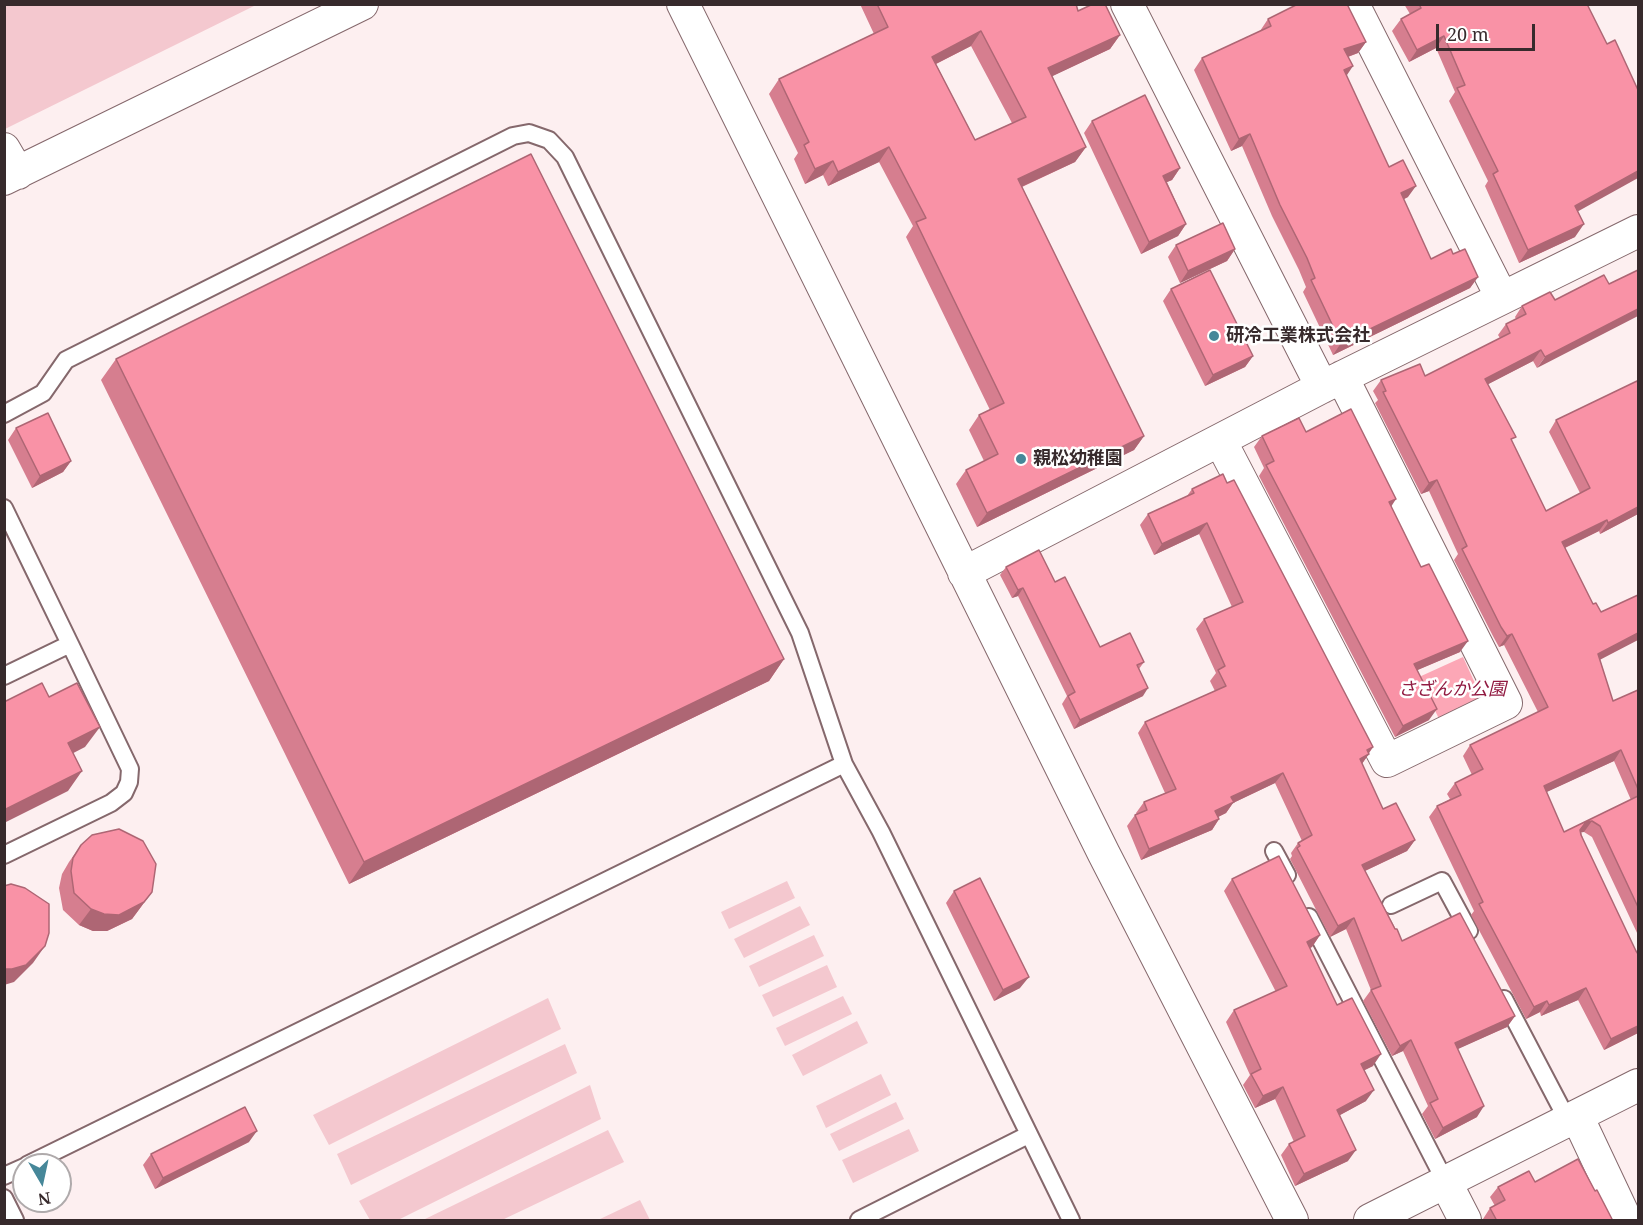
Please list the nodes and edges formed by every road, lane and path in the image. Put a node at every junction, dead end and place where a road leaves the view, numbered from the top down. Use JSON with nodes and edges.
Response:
{"nodes":[{"id":1,"x":362,"y":4,"type":"edge"},
{"id":2,"x":683,"y":4,"type":"edge"},
{"id":3,"x":1127,"y":4,"type":"edge"},
{"id":4,"x":1353,"y":4,"type":"edge"},
{"id":5,"x":9,"y":167,"type":"edge"},
{"id":6,"x":1638,"y":231,"type":"edge"},
{"id":7,"x":1502,"y":298,"type":"junction"},
{"id":8,"x":1332,"y":382,"type":"junction"},
{"id":9,"x":4,"y":414,"type":"edge"},
{"id":10,"x":1220,"y":440,"type":"junction"},
{"id":11,"x":4,"y":508,"type":"edge"},
{"id":12,"x":964,"y":573,"type":"junction"},
{"id":13,"x":70,"y":644,"type":"junction"},
{"id":14,"x":4,"y":676,"type":"edge"},
{"id":15,"x":844,"y":764,"type":"junction"},
{"id":16,"x":1274,"y":850,"type":"dead end"},
{"id":17,"x":4,"y":855,"type":"edge"},
{"id":18,"x":1391,"y":905,"type":"dead end"},
{"id":19,"x":1475,"y":944,"type":"edge"},
{"id":20,"x":1497,"y":985,"type":"edge"},
{"id":21,"x":1638,"y":1085,"type":"edge"},
{"id":22,"x":1572,"y":1119,"type":"junction"},
{"id":23,"x":1028,"y":1135,"type":"junction"},
{"id":24,"x":52,"y":1153,"type":"edge"},
{"id":25,"x":1446,"y":1183,"type":"junction"},
{"id":26,"x":4,"y":1198,"type":"edge"},
{"id":27,"x":15,"y":1221,"type":"edge"},
{"id":28,"x":859,"y":1221,"type":"edge"},
{"id":29,"x":1071,"y":1221,"type":"edge"},
{"id":30,"x":1292,"y":1221,"type":"edge"},
{"id":31,"x":1370,"y":1221,"type":"edge"},
{"id":32,"x":1465,"y":1221,"type":"edge"},
{"id":33,"x":1626,"y":1221,"type":"edge"}],
"edges":[{"from":1,"to":5,"type":"street"},
{"from":2,"to":12,"type":"street"},
{"from":3,"to":8,"type":"street"},
{"from":4,"to":7,"type":"street"},
{"from":6,"to":7,"type":"street"},
{"from":7,"to":8,"type":"street"},
{"from":8,"to":10,"type":"street"},
{"from":8,"to":10,"type":"street"},
{"from":9,"to":15,"type":"lane"},
{"from":10,"to":12,"type":"street"},
{"from":11,"to":13,"type":"lane"},
{"from":12,"to":30,"type":"street"},
{"from":13,"to":14,"type":"lane"},
{"from":13,"to":17,"type":"lane"},
{"from":15,"to":23,"type":"lane"},
{"from":15,"to":24,"type":"lane"},
{"from":16,"to":25,"type":"lane"},
{"from":18,"to":19,"type":"lane"},
{"from":20,"to":22,"type":"lane"},
{"from":21,"to":22,"type":"street"},
{"from":22,"to":25,"type":"street"},
{"from":22,"to":33,"type":"street"},
{"from":23,"to":28,"type":"lane"},
{"from":23,"to":29,"type":"lane"},
{"from":25,"to":31,"type":"street"},
{"from":25,"to":32,"type":"street"},
{"from":26,"to":27,"type":"lane"}]}
